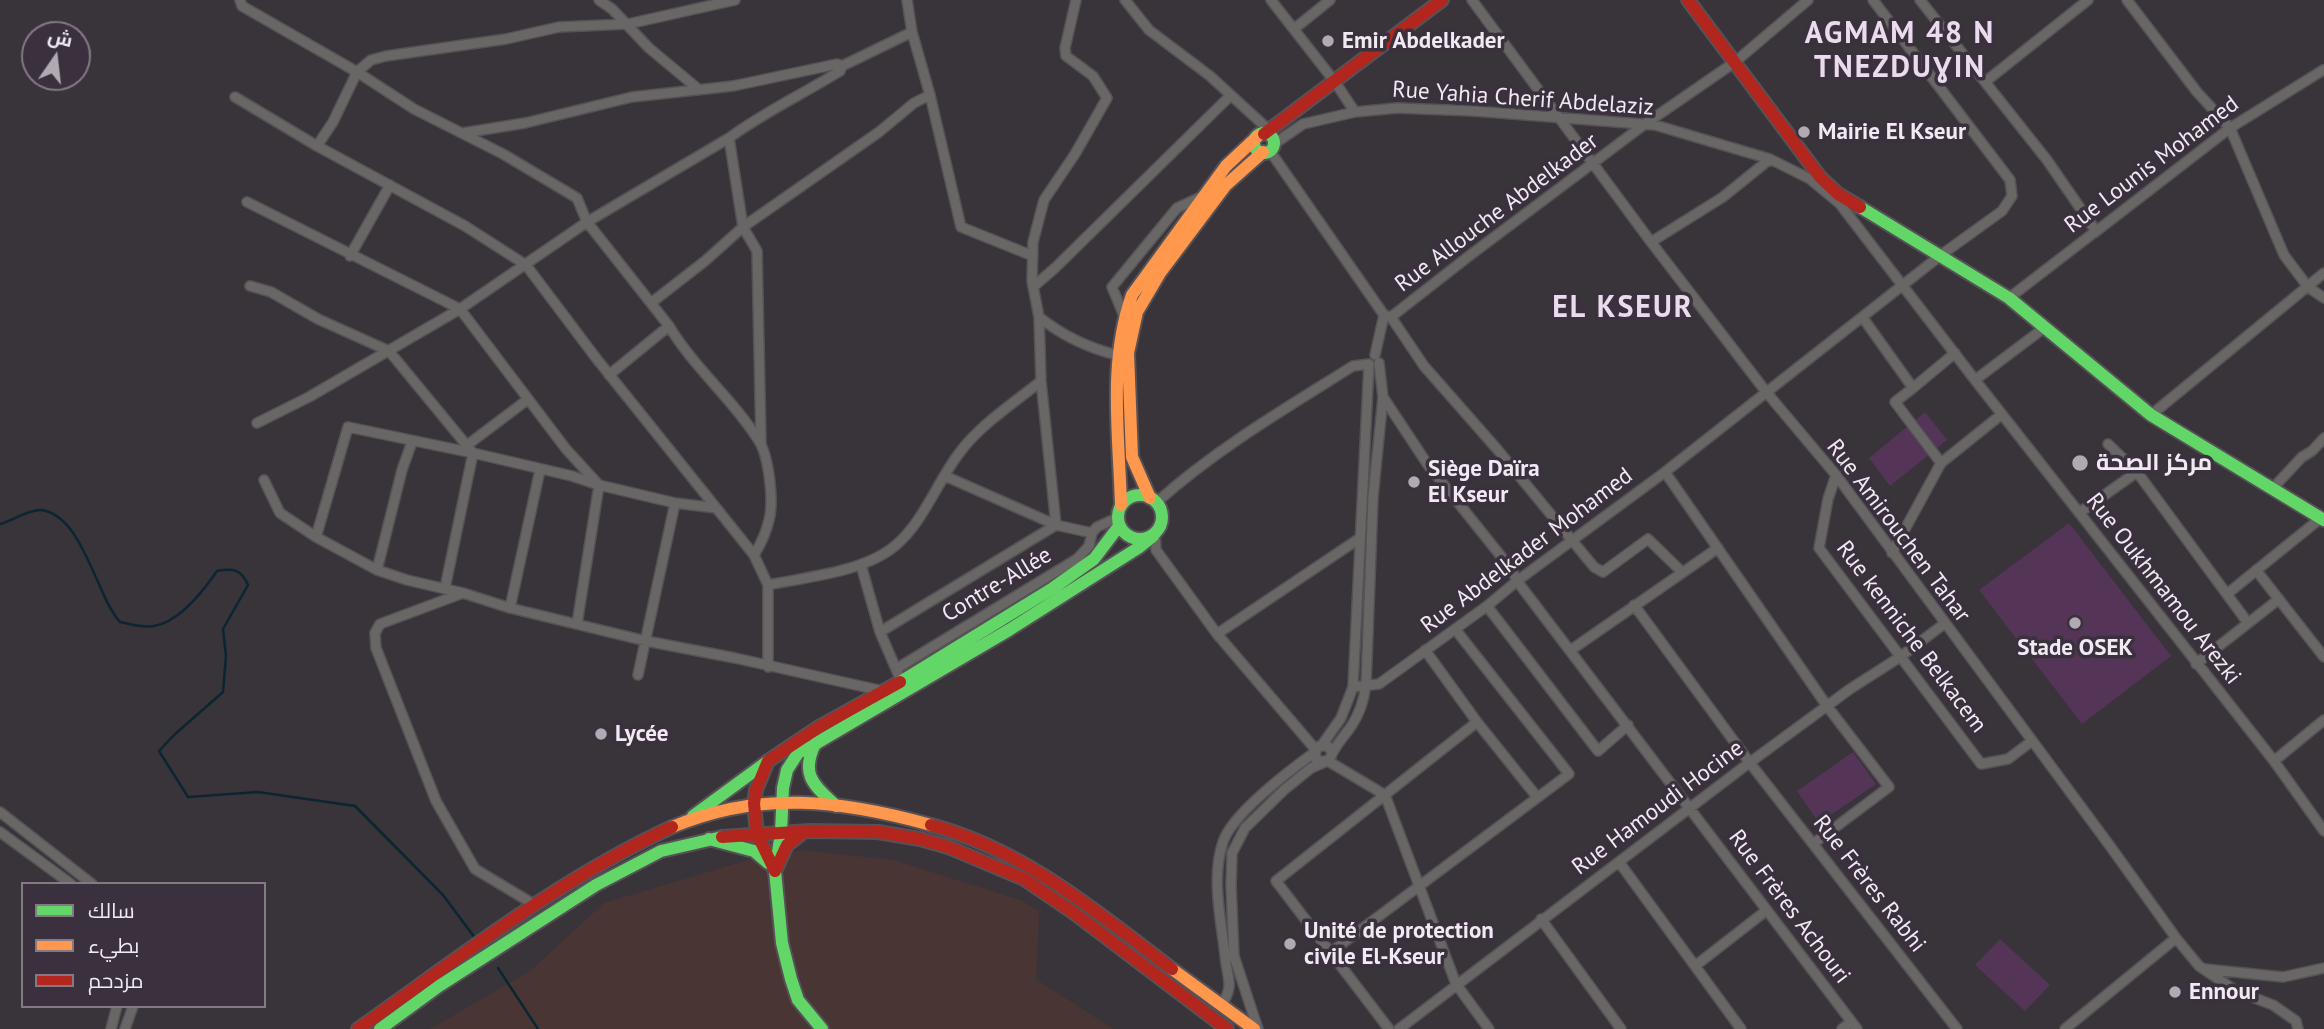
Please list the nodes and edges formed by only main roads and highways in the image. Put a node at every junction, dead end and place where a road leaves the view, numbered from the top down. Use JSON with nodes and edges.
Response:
{"nodes":[{"id":1,"x":1442,"y":0,"type":"edge"},
{"id":2,"x":1688,"y":0,"type":"edge"},
{"id":3,"x":1266,"y":140,"type":"junction"},
{"id":4,"x":1153,"y":500,"type":"junction"},
{"id":5,"x":1121,"y":505,"type":"junction"},
{"id":6,"x":2323,"y":519,"type":"edge"},
{"id":7,"x":1118,"y":522,"type":"junction"},
{"id":8,"x":1154,"y":534,"type":"junction"},
{"id":9,"x":819,"y":742,"type":"junction"},
{"id":10,"x":768,"y":761,"type":"junction"},
{"id":11,"x":783,"y":802,"type":"junction"},
{"id":12,"x":754,"y":803,"type":"junction"},
{"id":13,"x":836,"y":806,"type":"junction"},
{"id":14,"x":685,"y":821,"type":"junction"},
{"id":15,"x":810,"y":831,"type":"junction"},
{"id":16,"x":781,"y":833,"type":"junction"},
{"id":17,"x":757,"y":834,"type":"junction"},
{"id":18,"x":709,"y":839,"type":"junction"},
{"id":19,"x":775,"y":870,"type":"junction"},
{"id":20,"x":358,"y":1029,"type":"edge"},
{"id":21,"x":380,"y":1029,"type":"edge"},
{"id":22,"x":822,"y":1029,"type":"edge"},
{"id":23,"x":1227,"y":1029,"type":"edge"},
{"id":24,"x":1256,"y":1029,"type":"edge"}],
"edges":[{"from":1,"to":3,"type":"main road"},
{"from":2,"to":6,"type":"main road"},
{"from":3,"to":4,"type":"main road"},
{"from":3,"to":5,"type":"main road"},
{"from":4,"to":5,"type":"main road"},
{"from":4,"to":8,"type":"main road"},
{"from":5,"to":7,"type":"main road"},
{"from":7,"to":8,"type":"main road"},
{"from":7,"to":10,"type":"main road"},
{"from":8,"to":9,"type":"main road"},
{"from":9,"to":11,"type":"main road"},
{"from":9,"to":13,"type":"main road"},
{"from":10,"to":12,"type":"main road"},
{"from":10,"to":14,"type":"main road"},
{"from":11,"to":12,"type":"main road"},
{"from":11,"to":13,"type":"main road"},
{"from":11,"to":16,"type":"main road"},
{"from":12,"to":14,"type":"main road"},
{"from":12,"to":17,"type":"main road"},
{"from":13,"to":24,"type":"main road"},
{"from":14,"to":20,"type":"main road"},
{"from":15,"to":16,"type":"main road"},
{"from":15,"to":19,"type":"main road"},
{"from":15,"to":23,"type":"main road"},
{"from":16,"to":17,"type":"main road"},
{"from":16,"to":19,"type":"main road"},
{"from":17,"to":18,"type":"main road"},
{"from":17,"to":19,"type":"main road"},
{"from":18,"to":19,"type":"main road"},
{"from":18,"to":21,"type":"main road"},
{"from":19,"to":22,"type":"main road"}]}
